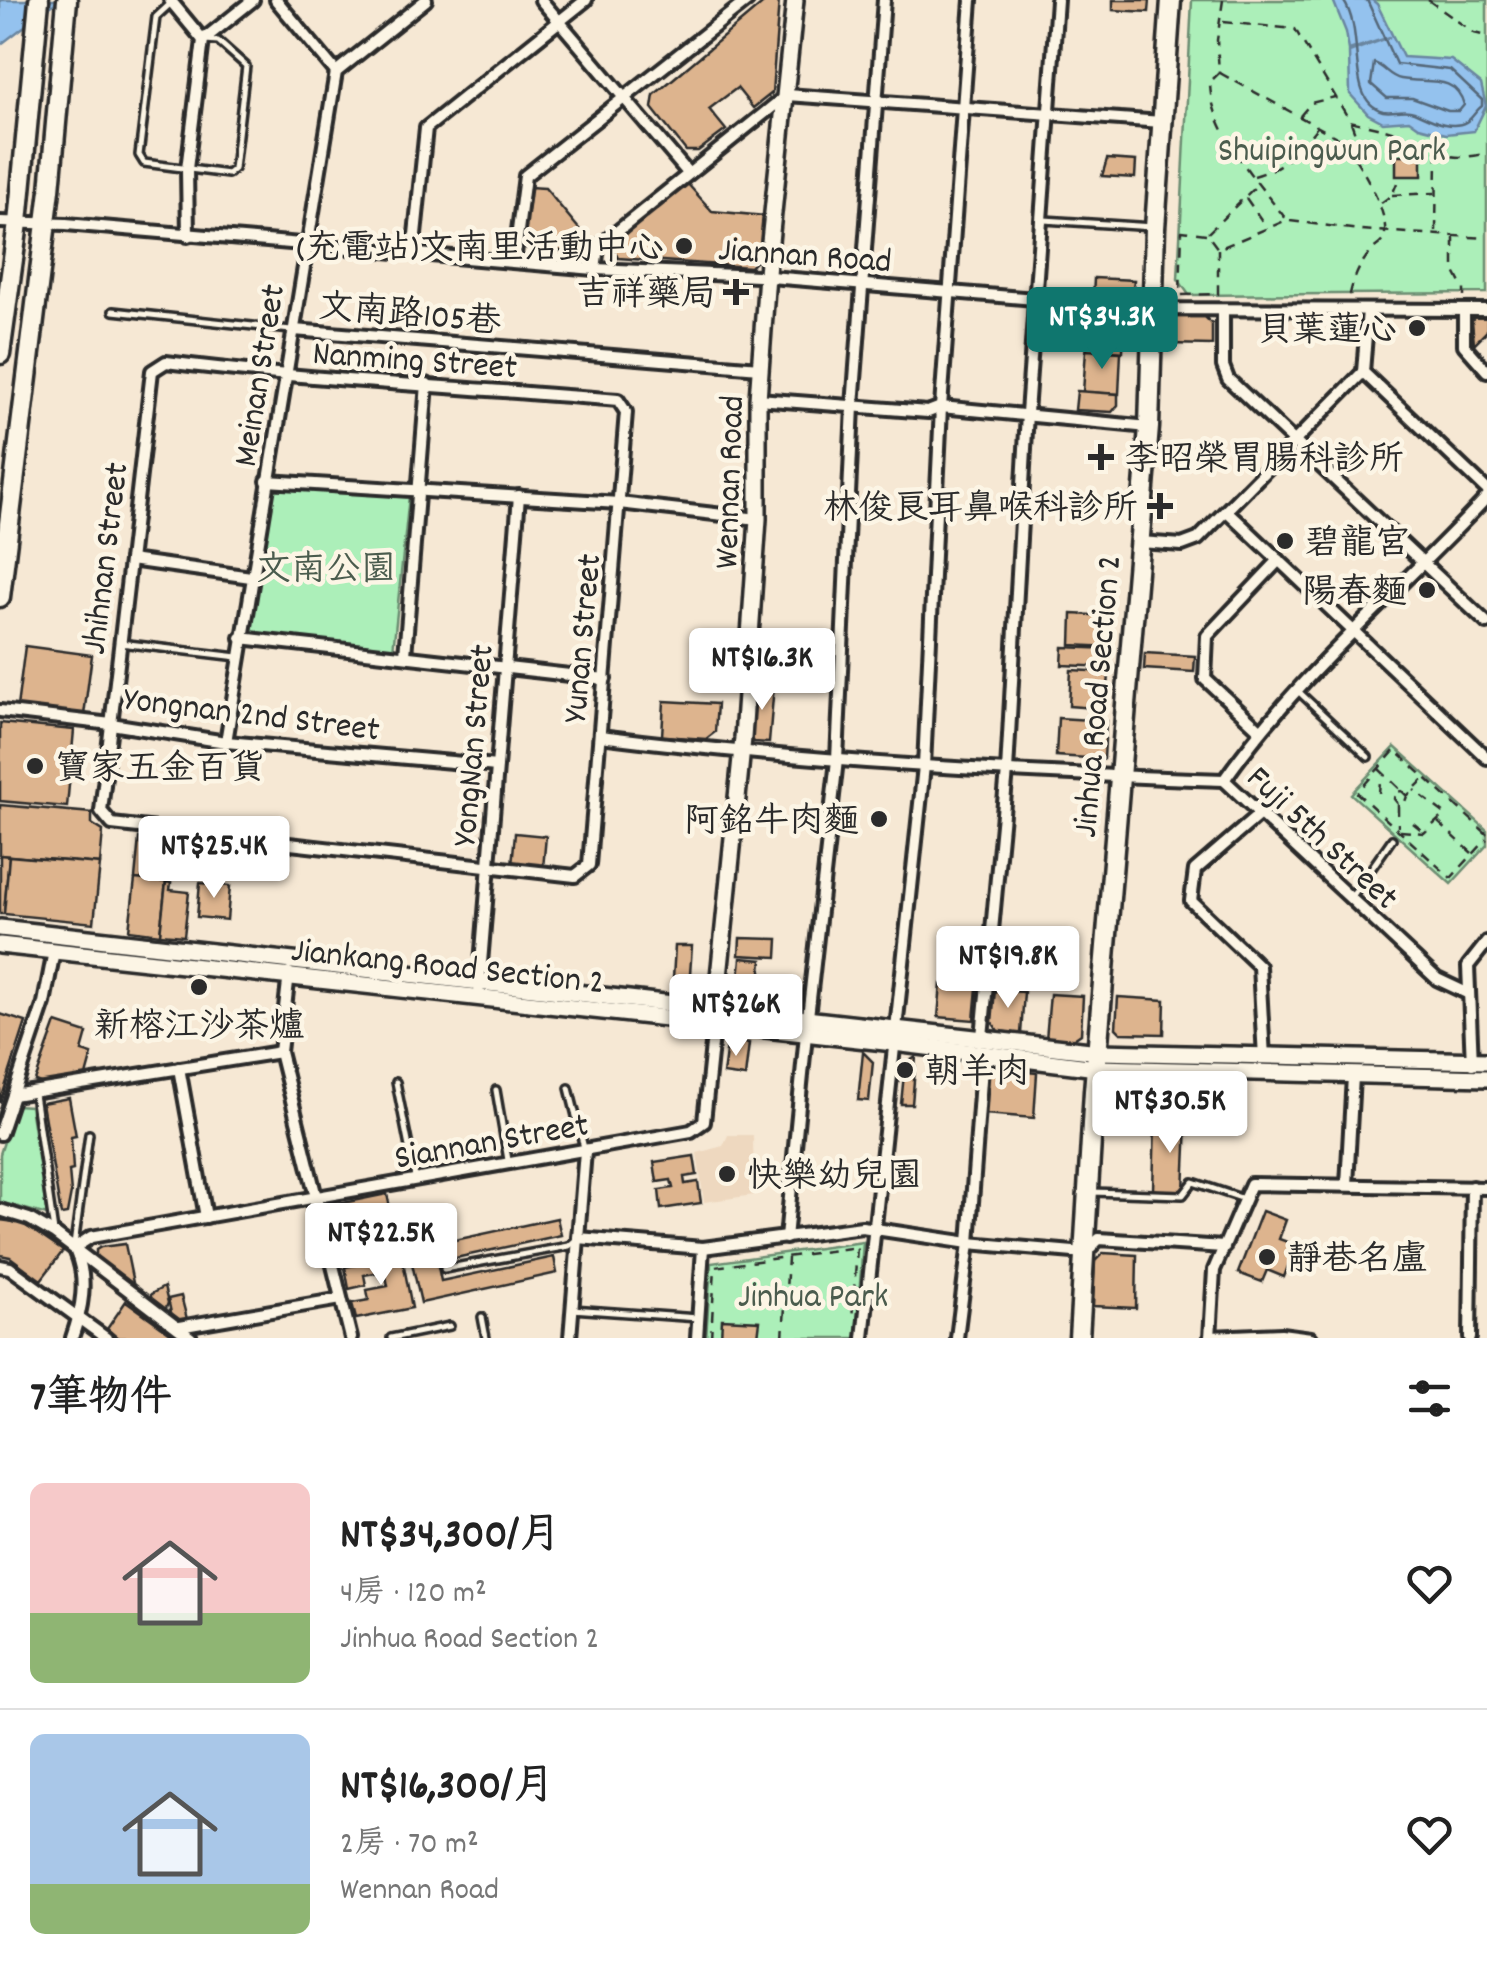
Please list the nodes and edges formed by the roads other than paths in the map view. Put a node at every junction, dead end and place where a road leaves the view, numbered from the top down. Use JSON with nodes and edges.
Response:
{"nodes":[{"id":1,"x":39,"y":0,"type":"edge"},
{"id":2,"x":67,"y":0,"type":"edge"},
{"id":3,"x":253,"y":0,"type":"edge"},
{"id":4,"x":276,"y":0,"type":"edge"},
{"id":5,"x":426,"y":0,"type":"edge"},
{"id":6,"x":541,"y":0,"type":"edge"},
{"id":7,"x":586,"y":0,"type":"edge"},
{"id":8,"x":748,"y":0,"type":"edge"},
{"id":9,"x":796,"y":0,"type":"edge"},
{"id":10,"x":884,"y":0,"type":"edge"},
{"id":11,"x":971,"y":0,"type":"edge"},
{"id":12,"x":1058,"y":0,"type":"edge"},
{"id":13,"x":1171,"y":0,"type":"edge"},
{"id":14,"x":171,"y":1,"type":"edge"},
{"id":15,"x":560,"y":22,"type":"junction"},
{"id":16,"x":202,"y":40,"type":"junction"},
{"id":17,"x":336,"y":72,"type":"junction"},
{"id":18,"x":787,"y":95,"type":"junction"},
{"id":19,"x":624,"y":96,"type":"junction"},
{"id":20,"x":876,"y":100,"type":"junction"},
{"id":21,"x":963,"y":106,"type":"junction"},
{"id":22,"x":1049,"y":112,"type":"junction"},
{"id":23,"x":1162,"y":122,"type":"junction"},
{"id":24,"x":187,"y":168,"type":"junction"},
{"id":25,"x":688,"y":173,"type":"junction"},
{"id":26,"x":1041,"y":220,"type":"junction"},
{"id":27,"x":9,"y":222,"type":"edge"},
{"id":28,"x":44,"y":222,"type":"junction"},
{"id":29,"x":1154,"y":228,"type":"junction"},
{"id":30,"x":188,"y":236,"type":"junction"},
{"id":31,"x":305,"y":246,"type":"junction"},
{"id":32,"x":413,"y":254,"type":"junction"},
{"id":33,"x":514,"y":262,"type":"junction"},
{"id":34,"x":595,"y":269,"type":"junction"},
{"id":35,"x":767,"y":277,"type":"junction"},
{"id":36,"x":862,"y":284,"type":"junction"},
{"id":37,"x":950,"y":292,"type":"junction"},
{"id":38,"x":1035,"y":298,"type":"junction"},
{"id":39,"x":1153,"y":309,"type":"junction"},
{"id":40,"x":1223,"y":310,"type":"junction"},
{"id":41,"x":1368,"y":310,"type":"junction"},
{"id":42,"x":1464,"y":310,"type":"junction"},
{"id":43,"x":1487,"y":310,"type":"edge"},
{"id":44,"x":113,"y":311,"type":"dead end"},
{"id":45,"x":294,"y":330,"type":"junction"},
{"id":46,"x":0,"y":354,"type":"edge"},
{"id":47,"x":760,"y":368,"type":"junction"},
{"id":48,"x":1487,"y":370,"type":"edge"},
{"id":49,"x":152,"y":371,"type":"joint"},
{"id":50,"x":1363,"y":372,"type":"junction"},
{"id":51,"x":285,"y":377,"type":"junction"},
{"id":52,"x":427,"y":384,"type":"junction"},
{"id":53,"x":758,"y":399,"type":"junction"},
{"id":54,"x":618,"y":400,"type":"joint"},
{"id":55,"x":854,"y":406,"type":"junction"},
{"id":56,"x":941,"y":406,"type":"junction"},
{"id":57,"x":1027,"y":413,"type":"junction"},
{"id":58,"x":1149,"y":427,"type":"junction"},
{"id":59,"x":1296,"y":443,"type":"junction"},
{"id":60,"x":267,"y":481,"type":"junction"},
{"id":61,"x":418,"y":488,"type":"junction"},
{"id":62,"x":1487,"y":494,"type":"edge"},
{"id":63,"x":519,"y":496,"type":"junction"},
{"id":64,"x":619,"y":503,"type":"junction"},
{"id":65,"x":1227,"y":511,"type":"junction"},
{"id":66,"x":758,"y":518,"type":"junction"},
{"id":67,"x":1140,"y":542,"type":"junction"},
{"id":68,"x":130,"y":560,"type":"junction"},
{"id":69,"x":1279,"y":560,"type":"junction"},
{"id":70,"x":1425,"y":564,"type":"junction"},
{"id":71,"x":251,"y":577,"type":"junction"},
{"id":72,"x":0,"y":598,"type":"edge"},
{"id":73,"x":1487,"y":623,"type":"edge"},
{"id":74,"x":1353,"y":630,"type":"junction"},
{"id":75,"x":241,"y":638,"type":"junction"},
{"id":76,"x":120,"y":643,"type":"junction"},
{"id":77,"x":405,"y":655,"type":"junction"},
{"id":78,"x":238,"y":657,"type":"junction"},
{"id":79,"x":505,"y":666,"type":"junction"},
{"id":80,"x":604,"y":679,"type":"junction"},
{"id":81,"x":1297,"y":690,"type":"junction"},
{"id":82,"x":0,"y":711,"type":"edge"},
{"id":83,"x":112,"y":724,"type":"junction"},
{"id":84,"x":1260,"y":729,"type":"junction"},
{"id":85,"x":600,"y":736,"type":"junction"},
{"id":86,"x":226,"y":742,"type":"junction"},
{"id":87,"x":741,"y":752,"type":"junction"},
{"id":88,"x":1368,"y":757,"type":"dead end"},
{"id":89,"x":1487,"y":758,"type":"edge"},
{"id":90,"x":838,"y":760,"type":"junction"},
{"id":91,"x":497,"y":766,"type":"junction"},
{"id":92,"x":924,"y":766,"type":"junction"},
{"id":93,"x":1007,"y":772,"type":"junction"},
{"id":94,"x":1120,"y":776,"type":"junction"},
{"id":95,"x":1224,"y":780,"type":"junction"},
{"id":96,"x":1261,"y":813,"type":"junction"},
{"id":97,"x":1392,"y":839,"type":"dead end"},
{"id":98,"x":489,"y":866,"type":"junction"},
{"id":99,"x":1351,"y":898,"type":"junction"},
{"id":100,"x":0,"y":928,"type":"edge"},
{"id":101,"x":1487,"y":942,"type":"edge"},
{"id":102,"x":0,"y":945,"type":"edge"},
{"id":103,"x":54,"y":951,"type":"junction"},
{"id":104,"x":290,"y":968,"type":"junction"},
{"id":105,"x":479,"y":989,"type":"junction"},
{"id":106,"x":1469,"y":994,"type":"junction"},
{"id":107,"x":715,"y":1017,"type":"junction"},
{"id":108,"x":808,"y":1017,"type":"junction"},
{"id":109,"x":806,"y":1034,"type":"junction"},
{"id":110,"x":895,"y":1035,"type":"junction"},
{"id":111,"x":982,"y":1045,"type":"junction"},
{"id":112,"x":280,"y":1052,"type":"junction"},
{"id":113,"x":1264,"y":1058,"type":"junction"},
{"id":114,"x":1098,"y":1060,"type":"junction"},
{"id":115,"x":178,"y":1068,"type":"junction"},
{"id":116,"x":1479,"y":1069,"type":"edge"},
{"id":117,"x":1353,"y":1076,"type":"junction"},
{"id":118,"x":396,"y":1082,"type":"dead end"},
{"id":119,"x":569,"y":1088,"type":"dead end"},
{"id":120,"x":496,"y":1090,"type":"dead end"},
{"id":121,"x":34,"y":1092,"type":"junction"},
{"id":122,"x":13,"y":1095,"type":"junction"},
{"id":123,"x":0,"y":1134,"type":"edge"},
{"id":124,"x":88,"y":1134,"type":"dead end"},
{"id":125,"x":584,"y":1151,"type":"junction"},
{"id":126,"x":509,"y":1164,"type":"junction"},
{"id":127,"x":415,"y":1180,"type":"junction"},
{"id":128,"x":1347,"y":1185,"type":"junction"},
{"id":129,"x":1472,"y":1187,"type":"junction"},
{"id":130,"x":1487,"y":1188,"type":"edge"},
{"id":131,"x":1090,"y":1192,"type":"junction"},
{"id":132,"x":316,"y":1198,"type":"junction"},
{"id":133,"x":1244,"y":1199,"type":"junction"},
{"id":134,"x":0,"y":1210,"type":"edge"},
{"id":135,"x":206,"y":1217,"type":"junction"},
{"id":136,"x":874,"y":1227,"type":"junction"},
{"id":137,"x":54,"y":1234,"type":"junction"},
{"id":138,"x":578,"y":1238,"type":"junction"},
{"id":139,"x":786,"y":1238,"type":"junction"},
{"id":140,"x":968,"y":1242,"type":"junction"},
{"id":141,"x":1224,"y":1247,"type":"junction"},
{"id":142,"x":74,"y":1248,"type":"junction"},
{"id":143,"x":702,"y":1248,"type":"junction"},
{"id":144,"x":1085,"y":1253,"type":"junction"},
{"id":145,"x":0,"y":1266,"type":"edge"},
{"id":146,"x":444,"y":1268,"type":"dead end"},
{"id":147,"x":341,"y":1299,"type":"junction"},
{"id":148,"x":572,"y":1309,"type":"junction"},
{"id":149,"x":79,"y":1317,"type":"junction"},
{"id":150,"x":482,"y":1317,"type":"dead end"},
{"id":151,"x":698,"y":1318,"type":"junction"},
{"id":152,"x":450,"y":1326,"type":"dead end"},
{"id":153,"x":179,"y":1328,"type":"junction"},
{"id":154,"x":72,"y":1338,"type":"edge"},
{"id":155,"x":106,"y":1338,"type":"edge"},
{"id":156,"x":192,"y":1338,"type":"edge"},
{"id":157,"x":351,"y":1338,"type":"edge"},
{"id":158,"x":391,"y":1338,"type":"edge"},
{"id":159,"x":486,"y":1338,"type":"edge"},
{"id":160,"x":570,"y":1338,"type":"edge"},
{"id":161,"x":697,"y":1338,"type":"edge"},
{"id":162,"x":863,"y":1338,"type":"edge"},
{"id":163,"x":956,"y":1338,"type":"edge"},
{"id":164,"x":1079,"y":1338,"type":"edge"},
{"id":165,"x":1210,"y":1338,"type":"edge"},
{"id":166,"x":1311,"y":1338,"type":"edge"},
{"id":167,"x":1470,"y":1338,"type":"edge"}],
"edges":[{"from":1,"to":27,"type":"main road"},
{"from":2,"to":28,"type":"main road"},
{"from":3,"to":16,"type":"street"},
{"from":4,"to":17,"type":"street"},
{"from":5,"to":17,"type":"street"},
{"from":6,"to":15,"type":"street"},
{"from":7,"to":15,"type":"street"},
{"from":8,"to":19,"type":"street"},
{"from":9,"to":18,"type":"street","name":"Wennan Road"},
{"from":10,"to":20,"type":"street"},
{"from":11,"to":21,"type":"street"},
{"from":12,"to":22,"type":"street"},
{"from":13,"to":23,"type":"main road","name":"Jinhua Road Section 2"},
{"from":14,"to":16,"type":"street"},
{"from":14,"to":24,"type":"lane"},
{"from":15,"to":19,"type":"street"},
{"from":15,"to":32,"type":"street"},
{"from":16,"to":24,"type":"street"},
{"from":16,"to":24,"type":"lane"},
{"from":17,"to":31,"type":"street","name":"Meinan Street"},
{"from":18,"to":20,"type":"street"},
{"from":18,"to":25,"type":"street"},
{"from":18,"to":35,"type":"street","name":"Wennan Road"},
{"from":19,"to":25,"type":"street"},
{"from":19,"to":33,"type":"street"},
{"from":20,"to":21,"type":"street"},
{"from":20,"to":36,"type":"street"},
{"from":21,"to":22,"type":"street"},
{"from":21,"to":37,"type":"street"},
{"from":22,"to":23,"type":"street"},
{"from":22,"to":26,"type":"street"},
{"from":23,"to":29,"type":"main road","name":"Jinhua Road Section 2"},
{"from":24,"to":30,"type":"street"},
{"from":25,"to":34,"type":"street"},
{"from":26,"to":29,"type":"lane"},
{"from":26,"to":38,"type":"street"},
{"from":27,"to":28,"type":"street","name":"Jiannan Road"},
{"from":27,"to":46,"type":"main road"},
{"from":28,"to":30,"type":"street","name":"Jiannan Road"},
{"from":28,"to":72,"type":"main road"},
{"from":29,"to":39,"type":"main road","name":"Jinhua Road Section 2"},
{"from":30,"to":31,"type":"street","name":"Jiannan Road"},
{"from":31,"to":32,"type":"street","name":"Jiannan Road"},
{"from":31,"to":45,"type":"street","name":"Meinan Street"},
{"from":32,"to":33,"type":"street","name":"Jiannan Road"},
{"from":33,"to":34,"type":"street","name":"Jiannan Road"},
{"from":34,"to":35,"type":"street","name":"Jiannan Road"},
{"from":35,"to":36,"type":"street","name":"Jiannan Road"},
{"from":35,"to":47,"type":"street","name":"Wennan Road"},
{"from":36,"to":37,"type":"street","name":"Jiannan Road"},
{"from":36,"to":55,"type":"street"},
{"from":37,"to":38,"type":"street","name":"Jiannan Road"},
{"from":37,"to":56,"type":"street"},
{"from":38,"to":39,"type":"street","name":"Jiannan Road"},
{"from":38,"to":57,"type":"street"},
{"from":39,"to":40,"type":"street","name":"Jiannan Road"},
{"from":39,"to":58,"type":"main road","name":"Jinhua Road Section 2"},
{"from":40,"to":41,"type":"street","name":"Jiannan Road"},
{"from":40,"to":59,"type":"street"},
{"from":41,"to":42,"type":"street","name":"Jiannan Road"},
{"from":41,"to":50,"type":"street"},
{"from":42,"to":43,"type":"street","name":"Jiannan Road"},
{"from":42,"to":48,"type":"street"},
{"from":44,"to":45,"type":"lane"},
{"from":45,"to":47,"type":"street","name":"文南路105巷"},
{"from":45,"to":51,"type":"street","name":"Meinan Street"},
{"from":47,"to":53,"type":"street","name":"Wennan Road"},
{"from":49,"to":51,"type":"street","name":"Nanming Street"},
{"from":49,"to":68,"type":"street","name":"Jhihnan Street"},
{"from":50,"to":59,"type":"street"},
{"from":50,"to":62,"type":"street"},
{"from":51,"to":52,"type":"street","name":"Nanming Street"},
{"from":51,"to":60,"type":"street","name":"Meinan Street"},
{"from":52,"to":54,"type":"street","name":"Nanming Street"},
{"from":52,"to":61,"type":"street"},
{"from":53,"to":55,"type":"street"},
{"from":53,"to":66,"type":"street","name":"Wennan Road"},
{"from":54,"to":64,"type":"street","name":"Yunan Street"},
{"from":55,"to":56,"type":"street"},
{"from":55,"to":90,"type":"street"},
{"from":56,"to":57,"type":"street"},
{"from":56,"to":92,"type":"street"},
{"from":57,"to":58,"type":"street"},
{"from":57,"to":93,"type":"street"},
{"from":58,"to":67,"type":"main road","name":"Jinhua Road Section 2"},
{"from":59,"to":65,"type":"street"},
{"from":59,"to":70,"type":"street"},
{"from":60,"to":61,"type":"street"},
{"from":60,"to":71,"type":"street","name":"Meinan Street"},
{"from":61,"to":63,"type":"street"},
{"from":61,"to":77,"type":"street"},
{"from":62,"to":70,"type":"street"},
{"from":63,"to":64,"type":"street"},
{"from":63,"to":79,"type":"street","name":"YongNan Street"},
{"from":64,"to":66,"type":"street"},
{"from":64,"to":80,"type":"street","name":"Yunan Street"},
{"from":65,"to":67,"type":"street"},
{"from":65,"to":69,"type":"street"},
{"from":66,"to":87,"type":"street","name":"Wennan Road"},
{"from":67,"to":94,"type":"main road","name":"Jinhua Road Section 2"},
{"from":68,"to":71,"type":"street"},
{"from":68,"to":76,"type":"street","name":"Jhihnan Street"},
{"from":69,"to":74,"type":"street"},
{"from":69,"to":84,"type":"street"},
{"from":70,"to":73,"type":"street"},
{"from":70,"to":74,"type":"street"},
{"from":71,"to":75,"type":"street","name":"Meinan Street"},
{"from":74,"to":81,"type":"street"},
{"from":74,"to":89,"type":"street"},
{"from":75,"to":77,"type":"street"},
{"from":75,"to":78,"type":"street","name":"Meinan Street"},
{"from":76,"to":78,"type":"lane"},
{"from":76,"to":83,"type":"street","name":"Jhihnan Street"},
{"from":77,"to":79,"type":"street"},
{"from":78,"to":86,"type":"street","name":"Meinan Street"},
{"from":79,"to":80,"type":"street"},
{"from":79,"to":91,"type":"street","name":"YongNan Street"},
{"from":80,"to":85,"type":"street","name":"Yunan Street"},
{"from":81,"to":84,"type":"street"},
{"from":81,"to":88,"type":"lane"},
{"from":82,"to":83,"type":"street","name":"Yongnan 2nd Street"},
{"from":83,"to":86,"type":"street","name":"Yongnan 2nd Street"},
{"from":83,"to":98,"type":"street","name":"Jhihnan Street"},
{"from":84,"to":95,"type":"street"},
{"from":85,"to":87,"type":"street","name":"Fuji 5th Street"},
{"from":85,"to":98,"type":"street","name":"Yunan Street"},
{"from":86,"to":91,"type":"street","name":"Yongnan 2nd Street"},
{"from":87,"to":90,"type":"street","name":"Fuji 5th Street"},
{"from":87,"to":107,"type":"street","name":"Wennan Road"},
{"from":90,"to":92,"type":"street","name":"Fuji 5th Street"},
{"from":90,"to":108,"type":"street"},
{"from":91,"to":98,"type":"street","name":"YongNan Street"},
{"from":92,"to":93,"type":"street","name":"Fuji 5th Street"},
{"from":92,"to":110,"type":"street"},
{"from":93,"to":94,"type":"street","name":"Fuji 5th Street"},
{"from":93,"to":111,"type":"street"},
{"from":94,"to":95,"type":"street","name":"Fuji 5th Street"},
{"from":94,"to":114,"type":"main road","name":"Jinhua Road Section 2"},
{"from":95,"to":96,"type":"street","name":"Fuji 5th Street"},
{"from":96,"to":99,"type":"street","name":"Fuji 5th Street"},
{"from":96,"to":113,"type":"street"},
{"from":97,"to":99,"type":"lane"},
{"from":98,"to":105,"type":"street","name":"YongNan Street"},
{"from":99,"to":106,"type":"street","name":"Fuji 5th Street"},
{"from":100,"to":104,"type":"street","name":"Jiankang Road Section 2"},
{"from":101,"to":106,"type":"street"},
{"from":102,"to":103,"type":"street","name":"Jiankang Road Section 2"},
{"from":103,"to":104,"type":"street","name":"Jiankang Road Section 2"},
{"from":103,"to":122,"type":"street"},
{"from":104,"to":105,"type":"street","name":"Jiankang Road Section 2"},
{"from":104,"to":112,"type":"street"},
{"from":105,"to":107,"type":"street","name":"Jiankang Road Section 2"},
{"from":106,"to":116,"type":"street"},
{"from":107,"to":108,"type":"street","name":"Jiankang Road Section 2"},
{"from":107,"to":109,"type":"street","name":"Jiankang Road Section 2"},
{"from":107,"to":125,"type":"street","name":"Siannan Street"},
{"from":108,"to":110,"type":"street","name":"Jiankang Road Section 2"},
{"from":109,"to":110,"type":"street","name":"Jiankang Road Section 2"},
{"from":109,"to":139,"type":"street"},
{"from":110,"to":111,"type":"street","name":"Jiankang Road Section 2"},
{"from":110,"to":136,"type":"street"},
{"from":111,"to":114,"type":"street","name":"Jiankang Road Section 2"},
{"from":111,"to":140,"type":"street"},
{"from":112,"to":115,"type":"street"},
{"from":112,"to":132,"type":"street"},
{"from":113,"to":114,"type":"street","name":"Jiankang Road Section 2"},
{"from":113,"to":116,"type":"street","name":"Jiankang Road Section 2"},
{"from":114,"to":117,"type":"street","name":"Jiankang Road Section 2"},
{"from":114,"to":131,"type":"main road","name":"Jinhua Road Section 2"},
{"from":115,"to":121,"type":"street"},
{"from":115,"to":135,"type":"street"},
{"from":116,"to":117,"type":"street","name":"Jiankang Road Section 2"},
{"from":117,"to":128,"type":"street"},
{"from":118,"to":127,"type":"lane"},
{"from":119,"to":125,"type":"lane"},
{"from":120,"to":126,"type":"lane"},
{"from":121,"to":122,"type":"street"},
{"from":121,"to":137,"type":"lane"},
{"from":122,"to":123,"type":"street"},
{"from":124,"to":142,"type":"lane"},
{"from":125,"to":126,"type":"street","name":"Siannan Street"},
{"from":125,"to":138,"type":"street"},
{"from":126,"to":127,"type":"street","name":"Siannan Street"},
{"from":127,"to":132,"type":"street","name":"Siannan Street"},
{"from":128,"to":129,"type":"street"},
{"from":128,"to":133,"type":"street"},
{"from":129,"to":130,"type":"street"},
{"from":129,"to":167,"type":"street"},
{"from":131,"to":133,"type":"lane"},
{"from":131,"to":144,"type":"main road","name":"Jinhua Road Section 2"},
{"from":132,"to":135,"type":"street","name":"Siannan Street"},
{"from":132,"to":147,"type":"street"},
{"from":133,"to":141,"type":"street"},
{"from":134,"to":137,"type":"street"},
{"from":135,"to":142,"type":"street","name":"Siannan Street"},
{"from":136,"to":139,"type":"street"},
{"from":136,"to":140,"type":"street"},
{"from":136,"to":162,"type":"street"},
{"from":137,"to":142,"type":"street"},
{"from":138,"to":143,"type":"street"},
{"from":138,"to":146,"type":"lane"},
{"from":138,"to":148,"type":"street"},
{"from":139,"to":143,"type":"street"},
{"from":140,"to":144,"type":"street"},
{"from":140,"to":163,"type":"street"},
{"from":141,"to":144,"type":"street"},
{"from":141,"to":165,"type":"street"},
{"from":142,"to":149,"type":"street"},
{"from":142,"to":153,"type":"street"},
{"from":143,"to":151,"type":"street"},
{"from":144,"to":164,"type":"main road","name":"Jinhua Road Section 2"},
{"from":145,"to":149,"type":"street"},
{"from":147,"to":153,"type":"street"},
{"from":147,"to":157,"type":"street"},
{"from":148,"to":151,"type":"lane"},
{"from":148,"to":160,"type":"street"},
{"from":149,"to":154,"type":"street"},
{"from":149,"to":155,"type":"street"},
{"from":150,"to":159,"type":"lane"},
{"from":151,"to":161,"type":"street"},
{"from":152,"to":158,"type":"lane"},
{"from":153,"to":156,"type":"street"},
{"from":165,"to":166,"type":"street"}]}
